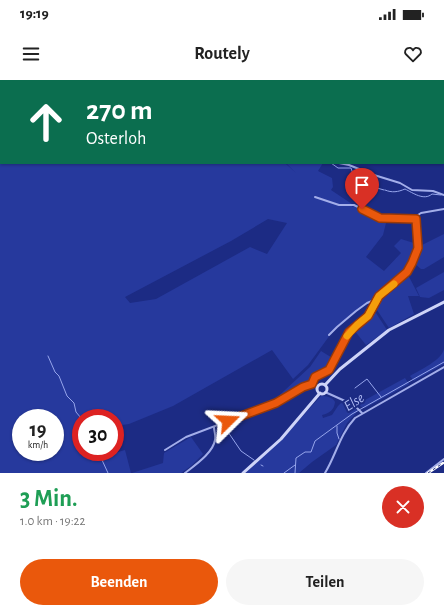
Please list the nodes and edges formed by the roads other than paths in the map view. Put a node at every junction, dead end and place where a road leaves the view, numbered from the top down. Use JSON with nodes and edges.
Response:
{"nodes":[{"id":1,"x":344,"y":164,"type":"edge"},
{"id":2,"x":444,"y":195,"type":"edge"},
{"id":3,"x":315,"y":197,"type":"dead end"},
{"id":4,"x":444,"y":209,"type":"edge"},
{"id":5,"x":416,"y":219,"type":"junction"},
{"id":6,"x":377,"y":299,"type":"junction"},
{"id":7,"x":444,"y":302,"type":"edge"},
{"id":8,"x":329,"y":335,"type":"dead end"},
{"id":9,"x":444,"y":367,"type":"edge"},
{"id":10,"x":312,"y":384,"type":"junction"},
{"id":11,"x":325,"y":385,"type":"junction"},
{"id":12,"x":318,"y":386,"type":"junction"},
{"id":13,"x":325,"y":392,"type":"junction"},
{"id":14,"x":320,"y":393,"type":"junction"},
{"id":15,"x":362,"y":412,"type":"junction"},
{"id":16,"x":214,"y":427,"type":"junction"},
{"id":17,"x":165,"y":450,"type":"dead end"},
{"id":18,"x":444,"y":459,"type":"edge"},
{"id":19,"x":186,"y":473,"type":"edge"},
{"id":20,"x":243,"y":473,"type":"edge"},
{"id":21,"x":325,"y":473,"type":"edge"},
{"id":22,"x":426,"y":473,"type":"edge"}],
"edges":[{"from":1,"to":2,"type":"street"},
{"from":3,"to":5,"type":"street"},
{"from":4,"to":5,"type":"street"},
{"from":5,"to":6,"type":"street"},
{"from":6,"to":8,"type":"street"},
{"from":6,"to":10,"type":"street"},
{"from":7,"to":11,"type":"main road"},
{"from":9,"to":15,"type":"street"},
{"from":10,"to":12,"type":"street"},
{"from":10,"to":16,"type":"street"},
{"from":11,"to":12,"type":"main road"},
{"from":11,"to":13,"type":"main road"},
{"from":12,"to":14,"type":"main road"},
{"from":13,"to":14,"type":"main road"},
{"from":13,"to":15,"type":"street"},
{"from":14,"to":20,"type":"main road"},
{"from":15,"to":21,"type":"street"},
{"from":16,"to":17,"type":"street"},
{"from":16,"to":19,"type":"street"},
{"from":18,"to":22,"type":"street"}]}
